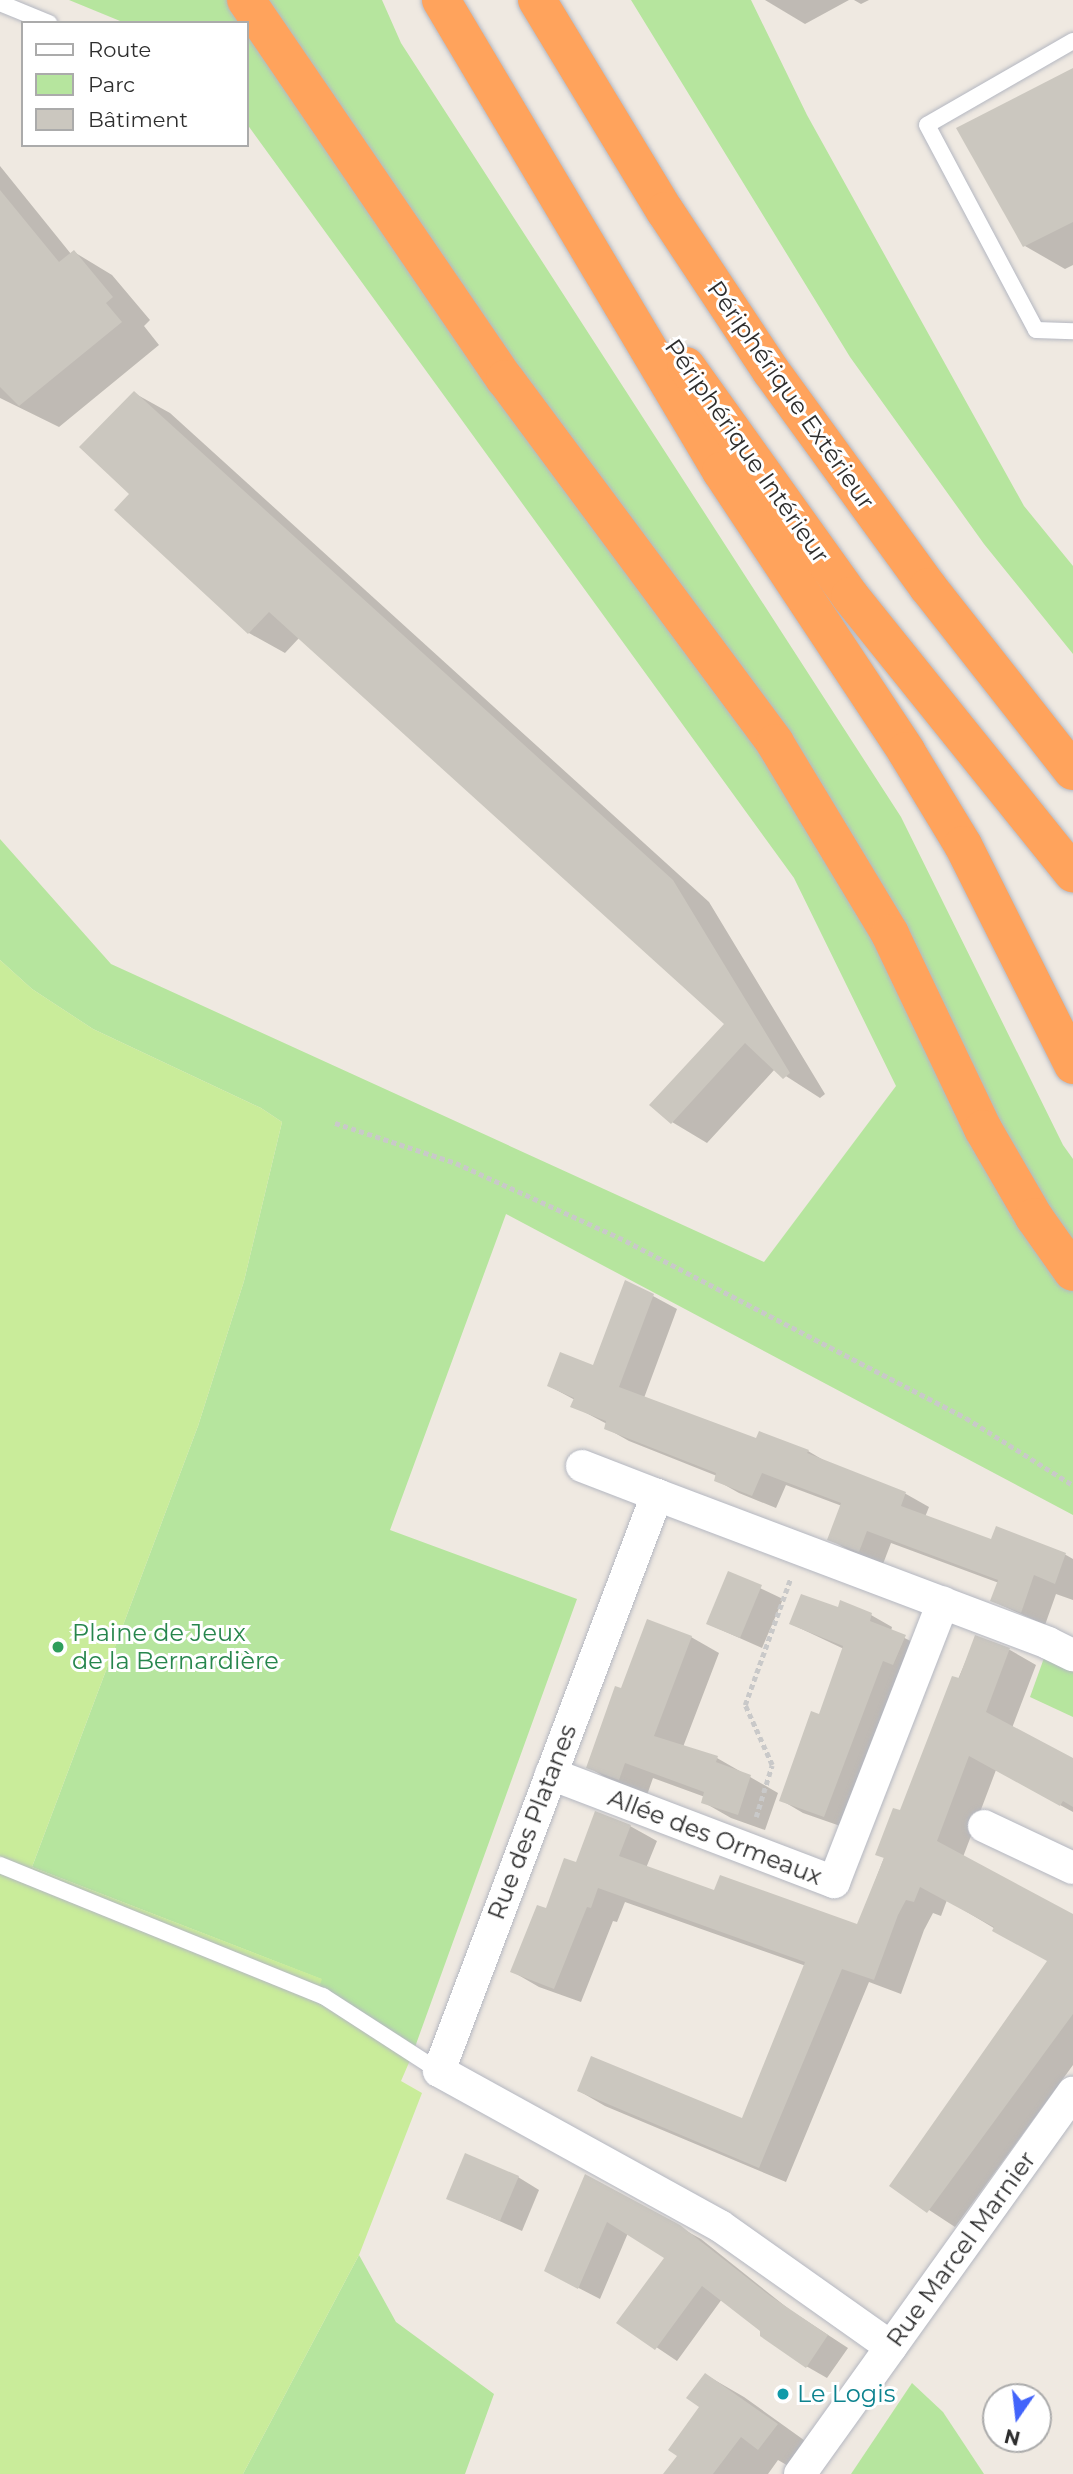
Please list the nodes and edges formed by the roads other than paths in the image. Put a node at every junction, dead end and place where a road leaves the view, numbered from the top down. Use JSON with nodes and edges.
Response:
{"nodes":[{"id":1,"x":246,"y":0,"type":"edge"},
{"id":2,"x":441,"y":0,"type":"edge"},
{"id":3,"x":462,"y":0,"type":"edge"},
{"id":4,"x":537,"y":0,"type":"edge"},
{"id":5,"x":0,"y":3,"type":"edge"},
{"id":6,"x":44,"y":21,"type":"edge"},
{"id":7,"x":1073,"y":41,"type":"edge"},
{"id":8,"x":1073,"y":331,"type":"edge"},
{"id":9,"x":1072,"y":769,"type":"edge"},
{"id":10,"x":1073,"y":873,"type":"edge"},
{"id":11,"x":1073,"y":1065,"type":"edge"},
{"id":12,"x":1073,"y":1272,"type":"edge"},
{"id":13,"x":582,"y":1466,"type":"dead end"},
{"id":14,"x":657,"y":1495,"type":"junction"},
{"id":15,"x":943,"y":1603,"type":"junction"},
{"id":16,"x":1073,"y":1655,"type":"edge"},
{"id":17,"x":551,"y":1774,"type":"junction"},
{"id":18,"x":984,"y":1826,"type":"dead end"},
{"id":19,"x":0,"y":1865,"type":"edge"},
{"id":20,"x":1073,"y":1868,"type":"edge"},
{"id":21,"x":439,"y":2071,"type":"junction"},
{"id":22,"x":1073,"y":2093,"type":"edge"},
{"id":23,"x":891,"y":2347,"type":"junction"},
{"id":24,"x":800,"y":2474,"type":"edge"}],
"edges":[{"from":1,"to":12,"type":"highway"},
{"from":2,"to":11,"type":"highway"},
{"from":3,"to":10,"type":"highway","name":"Périphérique Intérieur"},
{"from":4,"to":9,"type":"highway","name":"Périphérique Extérieur"},
{"from":5,"to":6,"type":"lane"},
{"from":7,"to":8,"type":"lane"},
{"from":13,"to":14,"type":"street"},
{"from":14,"to":15,"type":"street"},
{"from":14,"to":17,"type":"street","name":"Rue des Platanes"},
{"from":15,"to":16,"type":"street"},
{"from":15,"to":17,"type":"street","name":"Allée des Ormeaux"},
{"from":17,"to":21,"type":"street","name":"Rue des Platanes"},
{"from":18,"to":20,"type":"street"},
{"from":19,"to":21,"type":"lane"},
{"from":21,"to":23,"type":"street"},
{"from":22,"to":23,"type":"street","name":"Rue Marcel Marnier"},
{"from":23,"to":24,"type":"street","name":"Rue Marcel Marnier"}]}
